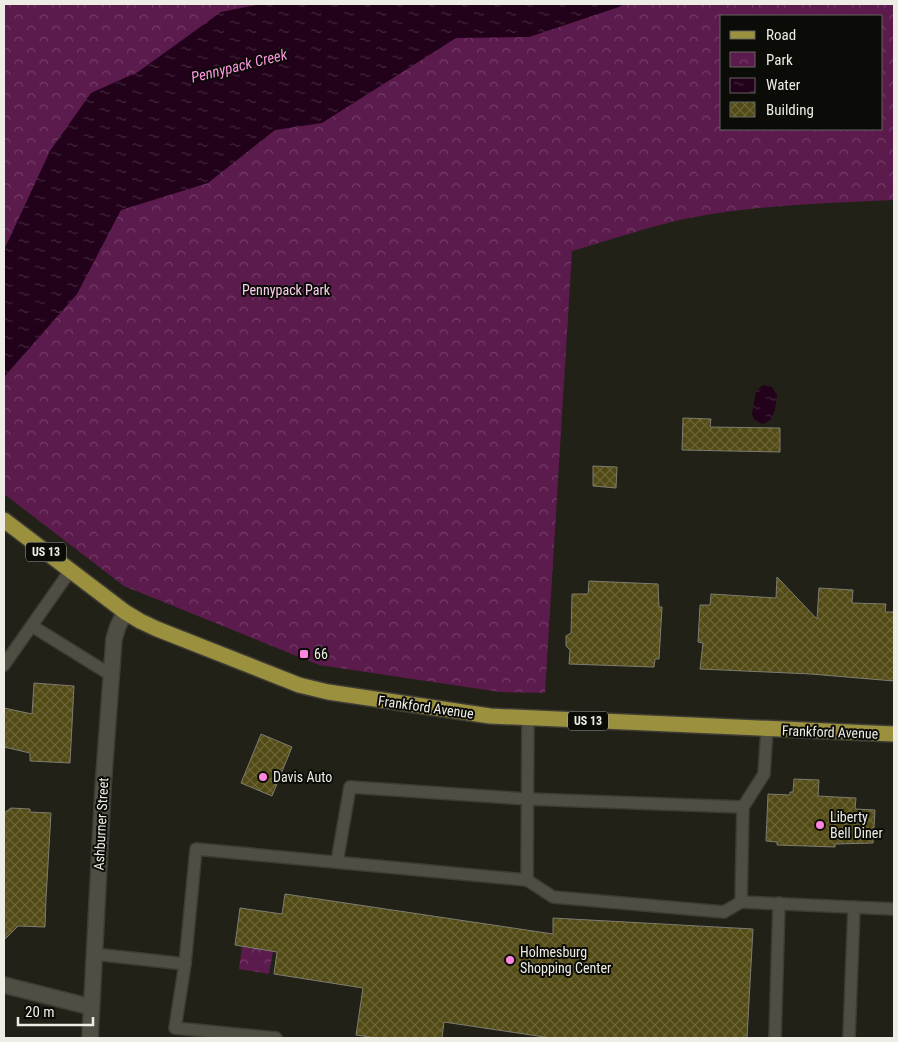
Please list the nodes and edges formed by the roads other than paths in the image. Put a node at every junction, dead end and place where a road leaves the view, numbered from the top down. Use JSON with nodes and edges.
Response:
{"nodes":[{"id":1,"x":4,"y":520,"type":"edge"},
{"id":2,"x":70,"y":571,"type":"junction"},
{"id":3,"x":126,"y":612,"type":"junction"},
{"id":4,"x":32,"y":626,"type":"junction"},
{"id":5,"x":4,"y":665,"type":"edge"},
{"id":6,"x":111,"y":675,"type":"junction"},
{"id":7,"x":528,"y":719,"type":"junction"},
{"id":8,"x":766,"y":729,"type":"junction"},
{"id":9,"x":894,"y":734,"type":"edge"},
{"id":10,"x":528,"y":799,"type":"junction"},
{"id":11,"x":743,"y":807,"type":"junction"},
{"id":12,"x":337,"y":862,"type":"junction"},
{"id":13,"x":527,"y":880,"type":"junction"},
{"id":14,"x":741,"y":902,"type":"junction"},
{"id":15,"x":779,"y":903,"type":"junction"},
{"id":16,"x":854,"y":907,"type":"junction"},
{"id":17,"x":894,"y":909,"type":"edge"},
{"id":18,"x":94,"y":954,"type":"junction"},
{"id":19,"x":185,"y":964,"type":"junction"},
{"id":20,"x":4,"y":985,"type":"edge"},
{"id":21,"x":91,"y":1007,"type":"junction"},
{"id":22,"x":90,"y":1038,"type":"edge"},
{"id":23,"x":276,"y":1038,"type":"edge"},
{"id":24,"x":775,"y":1038,"type":"edge"},
{"id":25,"x":849,"y":1038,"type":"edge"}],
"edges":[{"from":1,"to":2,"type":"main road","name":"Frankford Avenue","number":"US 13"},
{"from":2,"to":3,"type":"main road","name":"Frankford Avenue","number":"US 13"},
{"from":2,"to":4,"type":"lane"},
{"from":3,"to":6,"type":"street","name":"Ashburner Street"},
{"from":3,"to":7,"type":"main road","name":"Frankford Avenue","number":"US 13"},
{"from":4,"to":5,"type":"lane"},
{"from":4,"to":6,"type":"lane"},
{"from":6,"to":18,"type":"street","name":"Ashburner Street"},
{"from":7,"to":8,"type":"main road","name":"Frankford Avenue","number":"US 13"},
{"from":7,"to":10,"type":"lane"},
{"from":8,"to":9,"type":"main road","name":"Frankford Avenue","number":"US 13"},
{"from":8,"to":11,"type":"lane"},
{"from":10,"to":11,"type":"lane"},
{"from":10,"to":12,"type":"lane"},
{"from":10,"to":13,"type":"lane"},
{"from":11,"to":14,"type":"lane"},
{"from":12,"to":13,"type":"lane"},
{"from":12,"to":19,"type":"lane"},
{"from":13,"to":14,"type":"lane"},
{"from":14,"to":15,"type":"lane"},
{"from":15,"to":16,"type":"lane"},
{"from":15,"to":24,"type":"lane"},
{"from":16,"to":17,"type":"lane"},
{"from":16,"to":25,"type":"lane"},
{"from":18,"to":19,"type":"lane"},
{"from":18,"to":21,"type":"street","name":"Ashburner Street"},
{"from":19,"to":23,"type":"lane"},
{"from":20,"to":21,"type":"street"},
{"from":21,"to":22,"type":"street","name":"Ashburner Street"}]}
